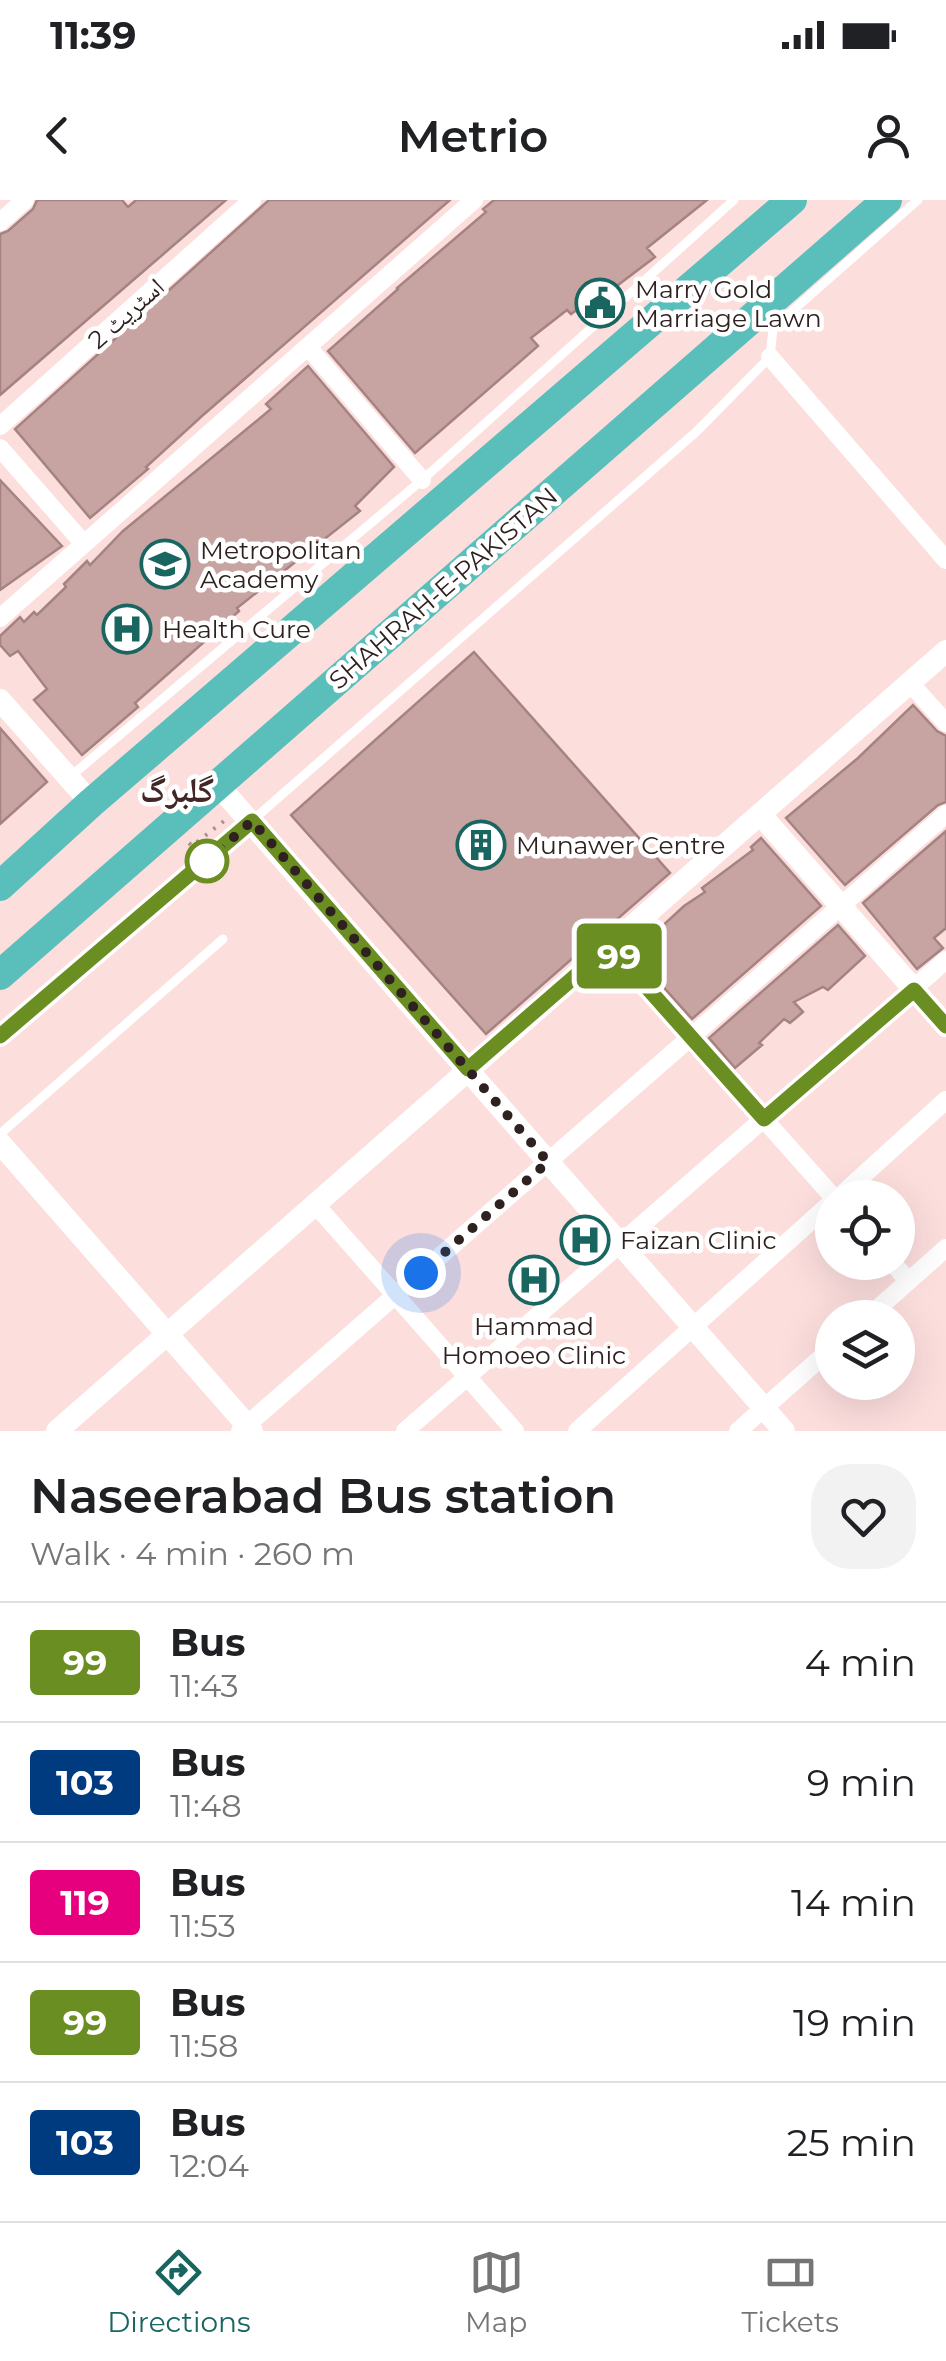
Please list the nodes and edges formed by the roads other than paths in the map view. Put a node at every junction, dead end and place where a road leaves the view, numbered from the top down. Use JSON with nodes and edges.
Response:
{"nodes":[{"id":1,"x":25,"y":200,"type":"edge"},
{"id":2,"x":252,"y":200,"type":"edge"},
{"id":3,"x":474,"y":200,"type":"edge"},
{"id":4,"x":734,"y":200,"type":"edge"},
{"id":5,"x":887,"y":200,"type":"edge"},
{"id":6,"x":918,"y":200,"type":"edge"},
{"id":7,"x":786,"y":202,"type":"edge"},
{"id":8,"x":0,"y":222,"type":"edge"},
{"id":9,"x":308,"y":347,"type":"junction"},
{"id":10,"x":770,"y":357,"type":"junction"},
{"id":11,"x":0,"y":426,"type":"edge"},
{"id":12,"x":0,"y":448,"type":"edge"},
{"id":13,"x":422,"y":480,"type":"junction"},
{"id":14,"x":84,"y":544,"type":"junction"},
{"id":15,"x":946,"y":560,"type":"edge"},
{"id":16,"x":0,"y":618,"type":"edge"},
{"id":17,"x":946,"y":652,"type":"edge"},
{"id":18,"x":910,"y":683,"type":"junction"},
{"id":19,"x":0,"y":700,"type":"edge"},
{"id":20,"x":946,"y":723,"type":"edge"},
{"id":21,"x":68,"y":778,"type":"junction"},
{"id":22,"x":218,"y":785,"type":"junction"},
{"id":23,"x":92,"y":803,"type":"junction"},
{"id":24,"x":760,"y":814,"type":"junction"},
{"id":25,"x":946,"y":814,"type":"edge"},
{"id":26,"x":240,"y":819,"type":"junction"},
{"id":27,"x":0,"y":886,"type":"edge"},
{"id":28,"x":840,"y":906,"type":"junction"},
{"id":29,"x":223,"y":939,"type":"dead end"},
{"id":30,"x":610,"y":946,"type":"junction"},
{"id":31,"x":946,"y":960,"type":"edge"},
{"id":32,"x":0,"y":975,"type":"edge"},
{"id":33,"x":914,"y":990,"type":"junction"},
{"id":34,"x":946,"y":1026,"type":"edge"},
{"id":35,"x":0,"y":1036,"type":"edge"},
{"id":36,"x":691,"y":1036,"type":"junction"},
{"id":37,"x":468,"y":1069,"type":"junction"},
{"id":38,"x":946,"y":1100,"type":"edge"},
{"id":39,"x":764,"y":1119,"type":"junction"},
{"id":40,"x":0,"y":1134,"type":"edge"},
{"id":41,"x":0,"y":1143,"type":"edge"},
{"id":42,"x":548,"y":1162,"type":"junction"},
{"id":43,"x":818,"y":1180,"type":"edge"},
{"id":44,"x":856,"y":1180,"type":"edge"},
{"id":45,"x":315,"y":1204,"type":"junction"},
{"id":46,"x":815,"y":1217,"type":"edge"},
{"id":47,"x":620,"y":1244,"type":"junction"},
{"id":48,"x":946,"y":1248,"type":"edge"},
{"id":49,"x":908,"y":1281,"type":"joint"},
{"id":50,"x":395,"y":1295,"type":"junction"},
{"id":51,"x":887,"y":1300,"type":"edge"},
{"id":52,"x":693,"y":1327,"type":"junction"},
{"id":53,"x":167,"y":1335,"type":"junction"},
{"id":54,"x":815,"y":1363,"type":"edge"},
{"id":55,"x":467,"y":1377,"type":"junction"},
{"id":56,"x":764,"y":1408,"type":"junction"},
{"id":57,"x":246,"y":1429,"type":"edge"},
{"id":58,"x":56,"y":1431,"type":"edge"},
{"id":59,"x":405,"y":1431,"type":"edge"},
{"id":60,"x":515,"y":1431,"type":"edge"},
{"id":61,"x":577,"y":1431,"type":"edge"},
{"id":62,"x":738,"y":1431,"type":"edge"},
{"id":63,"x":784,"y":1431,"type":"edge"}],
"edges":[{"from":1,"to":8,"type":"street"},
{"from":2,"to":11,"type":"street","name":"اسٹریٹ 2"},
{"from":3,"to":9,"type":"street"},
{"from":4,"to":13,"type":"lane"},
{"from":5,"to":22,"type":"highway","name":"SHAHRAH-E-PAKISTAN"},
{"from":6,"to":10,"type":"lane"},
{"from":7,"to":23,"type":"highway"},
{"from":9,"to":13,"type":"street"},
{"from":9,"to":14,"type":"street"},
{"from":10,"to":15,"type":"street"},
{"from":10,"to":26,"type":"lane"},
{"from":12,"to":14,"type":"street"},
{"from":13,"to":21,"type":"lane"},
{"from":14,"to":16,"type":"street"},
{"from":17,"to":18,"type":"street"},
{"from":18,"to":20,"type":"street"},
{"from":18,"to":24,"type":"street"},
{"from":19,"to":21,"type":"street"},
{"from":21,"to":23,"type":"street"},
{"from":22,"to":26,"type":"street"},
{"from":22,"to":32,"type":"highway","name":"SHAHRAH-E-PAKISTAN"},
{"from":23,"to":27,"type":"highway"},
{"from":24,"to":28,"type":"street"},
{"from":24,"to":30,"type":"street"},
{"from":25,"to":28,"type":"street"},
{"from":26,"to":35,"type":"lane"},
{"from":26,"to":37,"type":"street"},
{"from":28,"to":33,"type":"street"},
{"from":28,"to":36,"type":"street"},
{"from":29,"to":40,"type":"lane"},
{"from":30,"to":36,"type":"street"},
{"from":30,"to":37,"type":"street"},
{"from":31,"to":33,"type":"street"},
{"from":33,"to":34,"type":"street"},
{"from":33,"to":39,"type":"street"},
{"from":36,"to":39,"type":"street"},
{"from":36,"to":42,"type":"street"},
{"from":37,"to":42,"type":"street"},
{"from":37,"to":45,"type":"street"},
{"from":38,"to":44,"type":"street"},
{"from":39,"to":43,"type":"street"},
{"from":39,"to":47,"type":"street"},
{"from":41,"to":53,"type":"street"},
{"from":42,"to":47,"type":"street"},
{"from":42,"to":50,"type":"street"},
{"from":45,"to":50,"type":"street"},
{"from":45,"to":53,"type":"street"},
{"from":46,"to":52,"type":"street"},
{"from":47,"to":52,"type":"street"},
{"from":47,"to":55,"type":"street"},
{"from":48,"to":49,"type":"street"},
{"from":49,"to":51,"type":"street"},
{"from":50,"to":55,"type":"street"},
{"from":50,"to":57,"type":"street"},
{"from":52,"to":56,"type":"street"},
{"from":52,"to":61,"type":"street"},
{"from":53,"to":57,"type":"street"},
{"from":53,"to":58,"type":"street"},
{"from":54,"to":56,"type":"street"},
{"from":55,"to":59,"type":"street"},
{"from":55,"to":60,"type":"street"},
{"from":56,"to":62,"type":"street"},
{"from":56,"to":63,"type":"street"}]}
